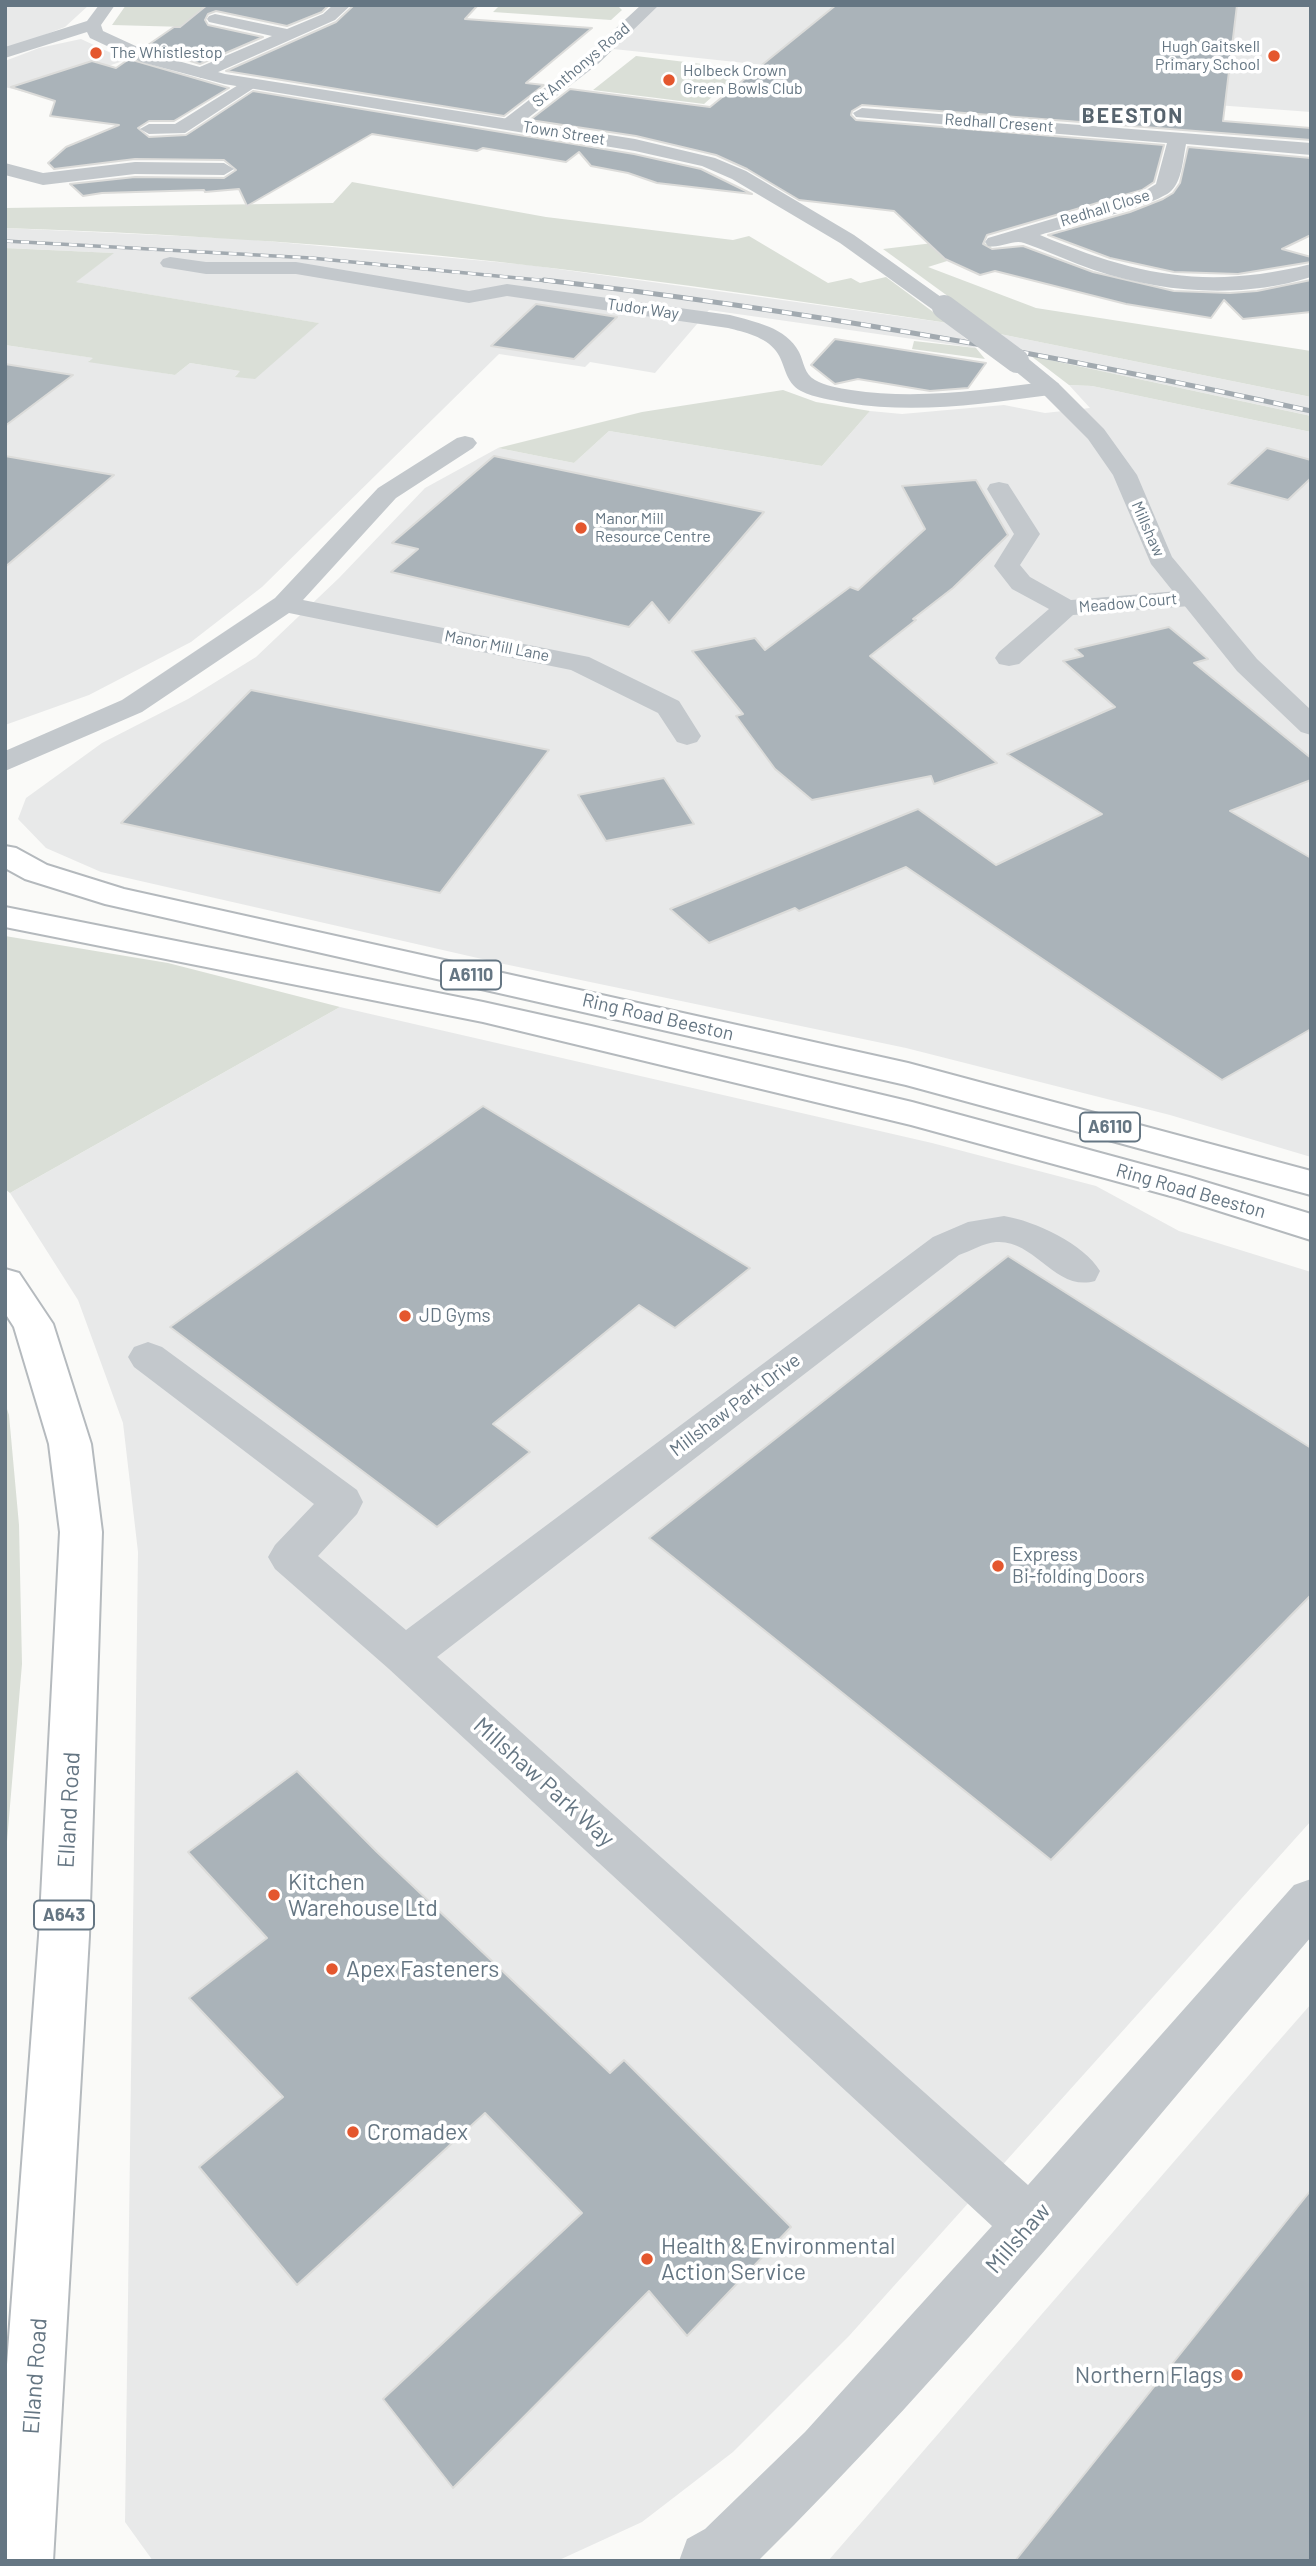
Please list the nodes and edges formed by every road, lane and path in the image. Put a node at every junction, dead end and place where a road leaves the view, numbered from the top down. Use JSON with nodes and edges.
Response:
{"nodes":[{"id":1,"x":107,"y":5,"type":"edge"},
{"id":2,"x":342,"y":5,"type":"edge"},
{"id":3,"x":651,"y":5,"type":"edge"},
{"id":4,"x":215,"y":19,"type":"dead end"},
{"id":5,"x":93,"y":24,"type":"junction"},
{"id":6,"x":286,"y":34,"type":"junction"},
{"id":7,"x":5,"y":53,"type":"edge"},
{"id":8,"x":201,"y":73,"type":"junction"},
{"id":9,"x":248,"y":83,"type":"junction"},
{"id":10,"x":509,"y":124,"type":"junction"},
{"id":11,"x":149,"y":130,"type":"dead end"},
{"id":12,"x":850,"y":132,"type":"dead end"},
{"id":13,"x":1178,"y":137,"type":"junction"},
{"id":14,"x":1311,"y":149,"type":"edge"},
{"id":15,"x":5,"y":169,"type":"edge"},
{"id":16,"x":224,"y":169,"type":"dead end"},
{"id":17,"x":1021,"y":234,"type":"junction"},
{"id":18,"x":995,"y":242,"type":"dead end"},
{"id":19,"x":170,"y":263,"type":"dead end"},
{"id":20,"x":206,"y":268,"type":"junction"},
{"id":21,"x":1311,"y":270,"type":"edge"},
{"id":22,"x":184,"y":283,"type":"dead end"},
{"id":23,"x":1017,"y":361,"type":"joint"},
{"id":24,"x":1050,"y":388,"type":"junction"},
{"id":25,"x":465,"y":443,"type":"dead end"},
{"id":26,"x":999,"y":489,"type":"dead end"},
{"id":27,"x":1190,"y":598,"type":"junction"},
{"id":28,"x":284,"y":604,"type":"junction"},
{"id":29,"x":1066,"y":608,"type":"junction"},
{"id":30,"x":1009,"y":659,"type":"dead end"},
{"id":31,"x":1311,"y":726,"type":"edge"},
{"id":32,"x":687,"y":736,"type":"dead end"},
{"id":33,"x":5,"y":762,"type":"edge"},
{"id":34,"x":5,"y":855,"type":"edge"},
{"id":35,"x":5,"y":918,"type":"edge"},
{"id":36,"x":1311,"y":1183,"type":"edge"},
{"id":37,"x":1311,"y":1227,"type":"edge"},
{"id":38,"x":1081,"y":1271,"type":"dead end"},
{"id":39,"x":5,"y":1283,"type":"edge"},
{"id":40,"x":148,"y":1357,"type":"dead end"},
{"id":41,"x":405,"y":1656,"type":"junction"},
{"id":42,"x":1310,"y":1902,"type":"edge"},
{"id":43,"x":1030,"y":2224,"type":"junction"},
{"id":44,"x":23,"y":2561,"type":"edge"},
{"id":45,"x":709,"y":2561,"type":"edge"}],
"edges":[{"from":1,"to":5,"type":"street"},
{"from":2,"to":6,"type":"street"},
{"from":3,"to":10,"type":"street","name":"St Anthonys Road"},
{"from":4,"to":6,"type":"street"},
{"from":5,"to":7,"type":"street"},
{"from":5,"to":8,"type":"street","name":"Town Street"},
{"from":6,"to":8,"type":"street"},
{"from":8,"to":9,"type":"street","name":"Town Street"},
{"from":9,"to":10,"type":"street","name":"Town Street"},
{"from":9,"to":11,"type":"street"},
{"from":10,"to":23,"type":"street","name":"Town Street","bridge":true},
{"from":12,"to":13,"type":"street","name":"Redhall Cresent"},
{"from":13,"to":14,"type":"street","name":"Redhall Cresent"},
{"from":13,"to":17,"type":"street","name":"Redhall Close"},
{"from":15,"to":16,"type":"street"},
{"from":17,"to":18,"type":"street","name":"Redhall Close"},
{"from":17,"to":21,"type":"street"},
{"from":19,"to":20,"type":"street","name":"Tudor Way"},
{"from":20,"to":22,"type":"street"},
{"from":20,"to":24,"type":"street","name":"Tudor Way"},
{"from":23,"to":24,"type":"street","name":"Millshaw"},
{"from":24,"to":27,"type":"street","name":"Millshaw"},
{"from":25,"to":28,"type":"street"},
{"from":26,"to":29,"type":"street","name":"Meadow Court"},
{"from":27,"to":29,"type":"street","name":"Meadow Court"},
{"from":27,"to":31,"type":"street","name":"Millshaw"},
{"from":28,"to":32,"type":"street","name":"Manor Mill Lane"},
{"from":28,"to":33,"type":"street"},
{"from":29,"to":30,"type":"street","name":"Meadow Court"},
{"from":34,"to":36,"type":"main road","name":"Ring Road Beeston","number":"A6110"},
{"from":35,"to":37,"type":"main road","name":"Ring Road Beeston","number":"A6110"},
{"from":38,"to":41,"type":"street","name":"Millshaw Park Drive"},
{"from":39,"to":44,"type":"main road","name":"Elland Road","number":"A643"},
{"from":40,"to":41,"type":"street","name":"Millshaw Park Way"},
{"from":41,"to":43,"type":"street","name":"Millshaw Park Way"},
{"from":42,"to":43,"type":"street","name":"Millshaw"},
{"from":43,"to":45,"type":"street","name":"Millshaw"}]}
